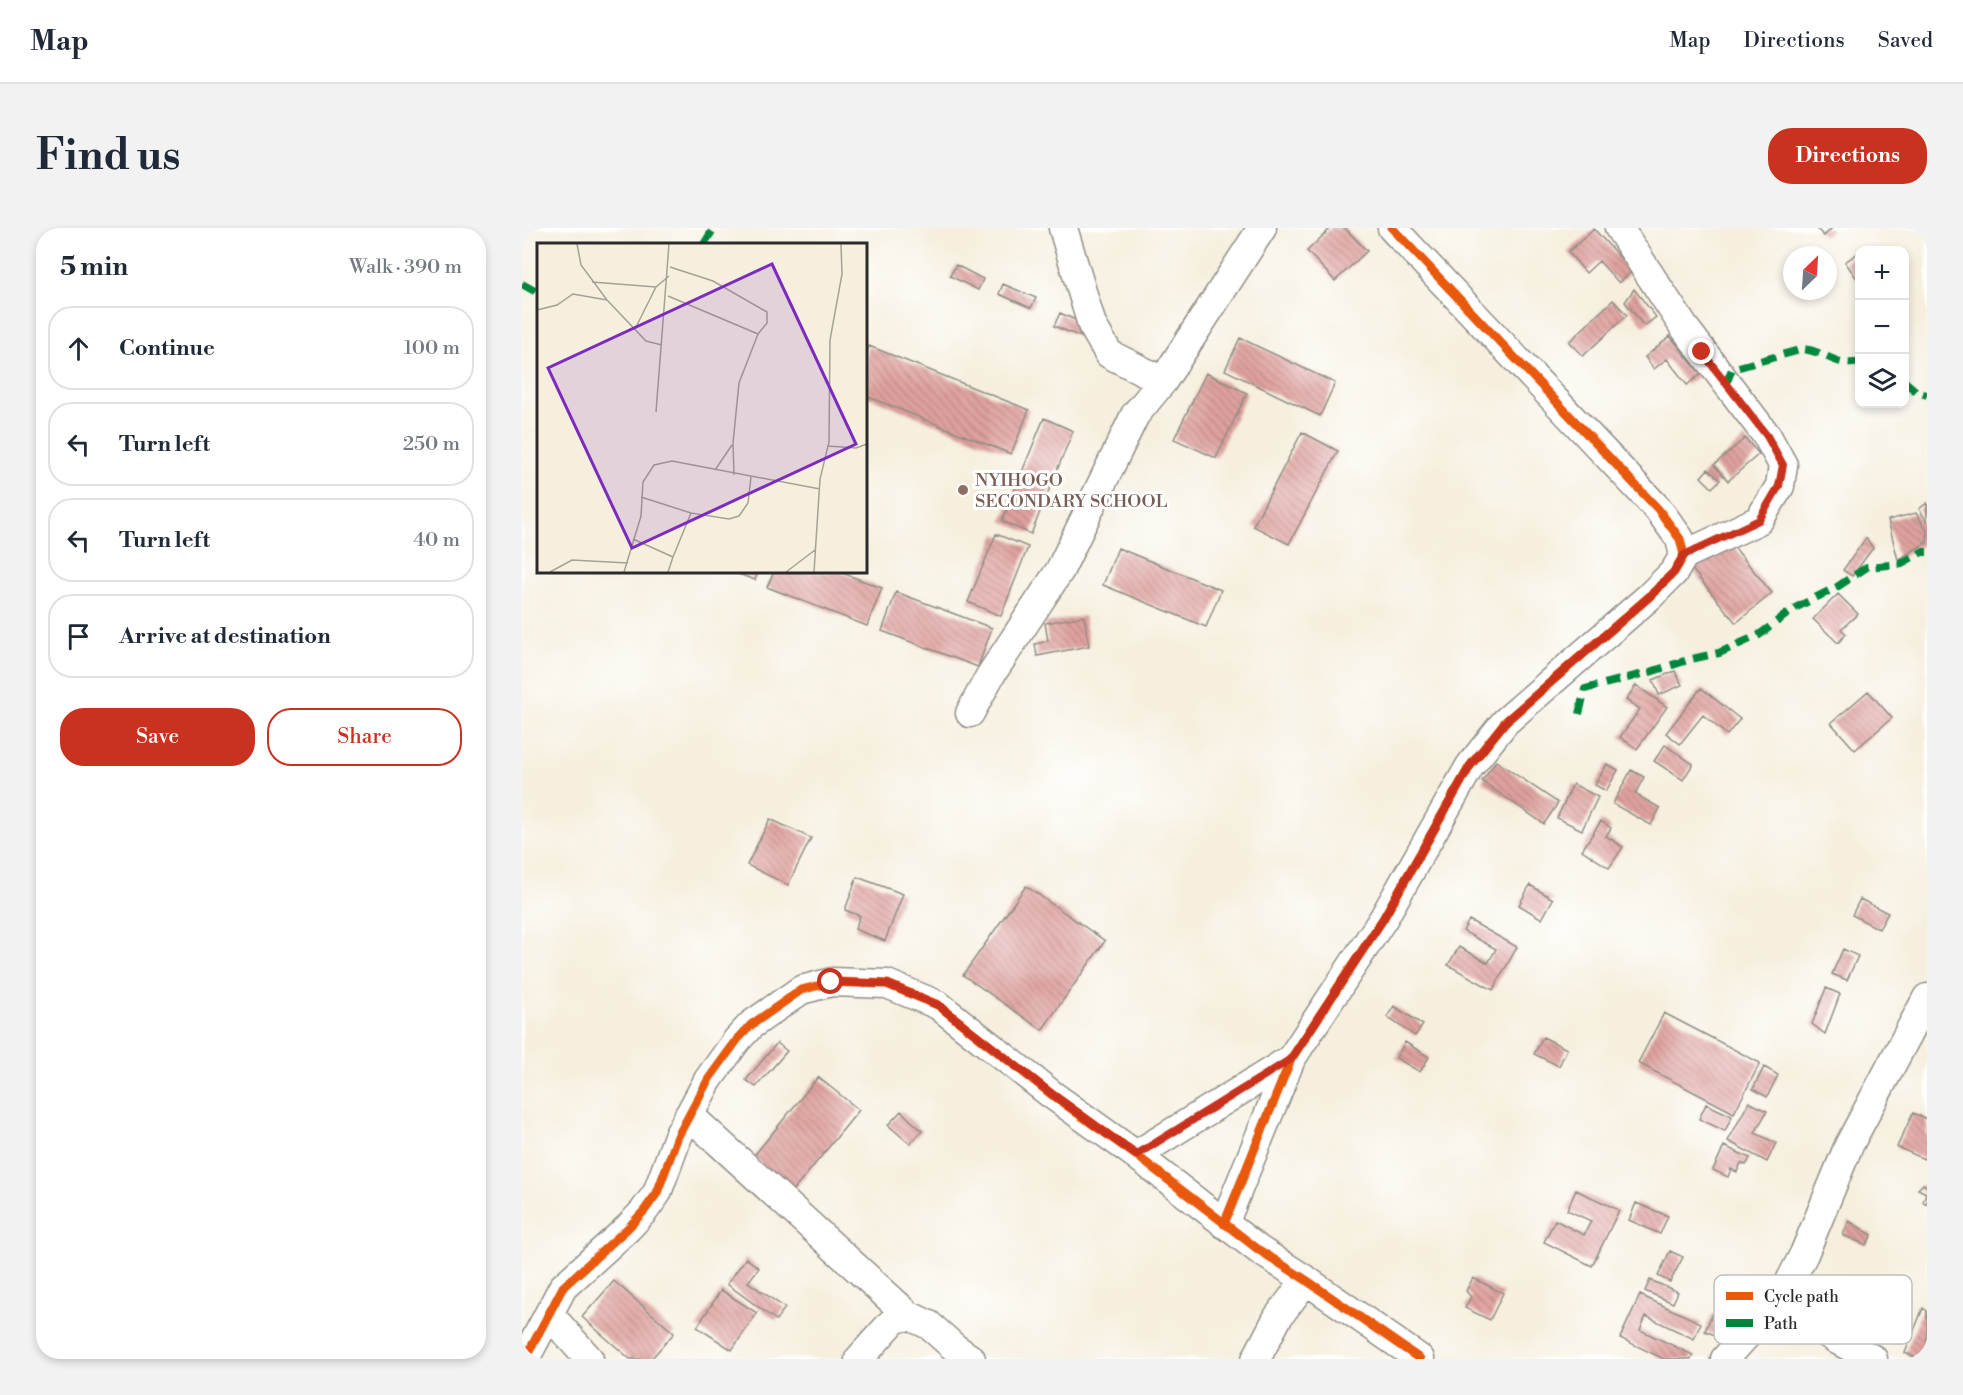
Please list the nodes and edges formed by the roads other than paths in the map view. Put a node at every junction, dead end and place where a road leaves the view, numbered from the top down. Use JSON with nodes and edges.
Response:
{"nodes":[{"id":1,"x":1262,"y":228,"type":"edge"},
{"id":2,"x":1392,"y":228,"type":"edge"},
{"id":3,"x":1619,"y":228,"type":"edge"},
{"id":4,"x":1068,"y":231,"type":"edge"},
{"id":5,"x":1163,"y":381,"type":"junction"},
{"id":6,"x":1684,"y":555,"type":"junction"},
{"id":7,"x":970,"y":713,"type":"dead end"},
{"id":8,"x":1927,"y":998,"type":"edge"},
{"id":9,"x":1291,"y":1059,"type":"junction"},
{"id":10,"x":690,"y":1115,"type":"junction"},
{"id":11,"x":1136,"y":1155,"type":"junction"},
{"id":12,"x":1224,"y":1224,"type":"junction"},
{"id":13,"x":1792,"y":1275,"type":"edge"},
{"id":14,"x":1306,"y":1280,"type":"junction"},
{"id":15,"x":549,"y":1314,"type":"junction"},
{"id":16,"x":908,"y":1315,"type":"junction"},
{"id":17,"x":1738,"y":1344,"type":"edge"},
{"id":18,"x":1845,"y":1344,"type":"edge"},
{"id":19,"x":525,"y":1359,"type":"edge"},
{"id":20,"x":589,"y":1359,"type":"edge"},
{"id":21,"x":859,"y":1359,"type":"edge"},
{"id":22,"x":971,"y":1359,"type":"edge"},
{"id":23,"x":1256,"y":1359,"type":"edge"},
{"id":24,"x":1420,"y":1359,"type":"edge"},
{"id":25,"x":1725,"y":1359,"type":"edge"},
{"id":26,"x":1873,"y":1359,"type":"edge"}],
"edges":[{"from":1,"to":5,"type":"street"},
{"from":2,"to":6,"type":"street"},
{"from":3,"to":6,"type":"street"},
{"from":4,"to":5,"type":"street"},
{"from":5,"to":7,"type":"street"},
{"from":6,"to":9,"type":"street"},
{"from":8,"to":13,"type":"street"},
{"from":9,"to":11,"type":"street"},
{"from":9,"to":12,"type":"street"},
{"from":10,"to":11,"type":"street"},
{"from":10,"to":15,"type":"street"},
{"from":10,"to":16,"type":"street"},
{"from":11,"to":12,"type":"street"},
{"from":12,"to":14,"type":"street"},
{"from":14,"to":23,"type":"street"},
{"from":14,"to":24,"type":"street"},
{"from":15,"to":19,"type":"street"},
{"from":15,"to":20,"type":"street"},
{"from":16,"to":21,"type":"street"},
{"from":16,"to":22,"type":"street"},
{"from":17,"to":25,"type":"street"},
{"from":18,"to":26,"type":"street"}]}
